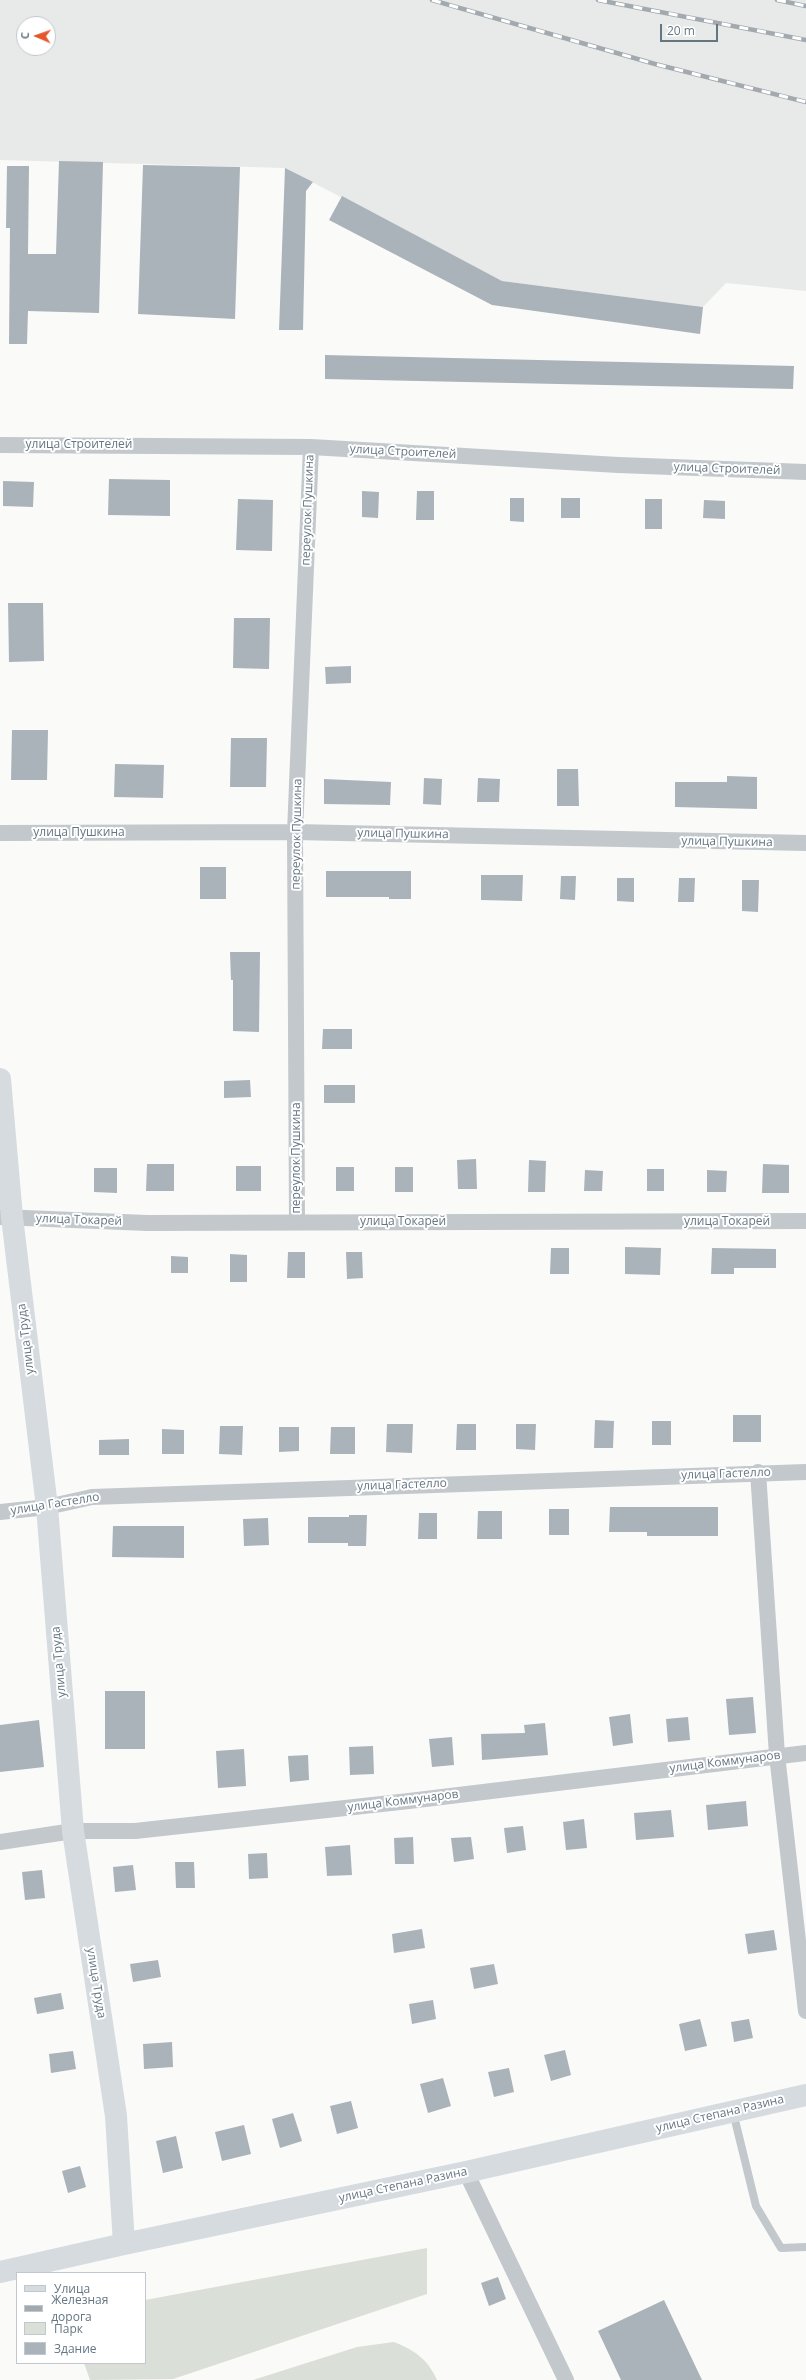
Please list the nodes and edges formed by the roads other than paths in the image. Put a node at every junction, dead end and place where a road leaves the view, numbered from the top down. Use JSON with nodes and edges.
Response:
{"nodes":[{"id":1,"x":0,"y":445,"type":"edge"},
{"id":2,"x":311,"y":447,"type":"junction"},
{"id":3,"x":806,"y":472,"type":"edge"},
{"id":4,"x":295,"y":832,"type":"junction"},
{"id":5,"x":0,"y":833,"type":"edge"},
{"id":6,"x":806,"y":843,"type":"edge"},
{"id":7,"x":0,"y":1079,"type":"edge"},
{"id":8,"x":6,"y":1217,"type":"edge"},
{"id":9,"x":806,"y":1221,"type":"edge"},
{"id":10,"x":297,"y":1222,"type":"junction"},
{"id":11,"x":758,"y":1472,"type":"junction"},
{"id":12,"x":806,"y":1472,"type":"edge"},
{"id":13,"x":47,"y":1507,"type":"junction"},
{"id":14,"x":0,"y":1512,"type":"edge"},
{"id":15,"x":806,"y":1753,"type":"edge"},
{"id":16,"x":777,"y":1755,"type":"junction"},
{"id":17,"x":73,"y":1831,"type":"junction"},
{"id":18,"x":0,"y":1842,"type":"edge"},
{"id":19,"x":806,"y":2011,"type":"edge"},
{"id":20,"x":806,"y":2095,"type":"edge"},
{"id":21,"x":733,"y":2111,"type":"junction"},
{"id":22,"x":466,"y":2172,"type":"junction"},
{"id":23,"x":124,"y":2244,"type":"junction"},
{"id":24,"x":806,"y":2247,"type":"edge"},
{"id":25,"x":0,"y":2272,"type":"edge"},
{"id":26,"x":566,"y":2380,"type":"edge"}],
"edges":[{"from":1,"to":2,"type":"street","name":"улица Строителей"},
{"from":2,"to":3,"type":"street","name":"улица Строителей"},
{"from":2,"to":4,"type":"street","name":"переулок Пушкина"},
{"from":4,"to":5,"type":"street","name":"улица Пушкина"},
{"from":4,"to":6,"type":"street","name":"улица Пушкина"},
{"from":4,"to":10,"type":"street","name":"переулок Пушкина"},
{"from":7,"to":8,"type":"street","name":"улица Труда"},
{"from":8,"to":10,"type":"street","name":"улица Токарей"},
{"from":8,"to":13,"type":"street","name":"улица Труда"},
{"from":9,"to":10,"type":"street","name":"улица Токарей"},
{"from":11,"to":12,"type":"street","name":"улица Гастелло"},
{"from":11,"to":13,"type":"street","name":"улица Гастелло"},
{"from":11,"to":16,"type":"street"},
{"from":13,"to":14,"type":"street","name":"улица Гастелло"},
{"from":13,"to":17,"type":"street","name":"улица Труда"},
{"from":15,"to":16,"type":"street","name":"улица Коммунаров"},
{"from":16,"to":17,"type":"street","name":"улица Коммунаров"},
{"from":16,"to":19,"type":"street"},
{"from":17,"to":18,"type":"street","name":"улица Коммунаров"},
{"from":17,"to":23,"type":"street","name":"улица Труда"},
{"from":20,"to":21,"type":"street","name":"улица Степана Разина"},
{"from":21,"to":22,"type":"street","name":"улица Степана Разина"},
{"from":21,"to":24,"type":"lane"},
{"from":22,"to":23,"type":"street","name":"улица Степана Разина"},
{"from":22,"to":26,"type":"street"},
{"from":23,"to":25,"type":"street","name":"улица Степана Разина"}]}
